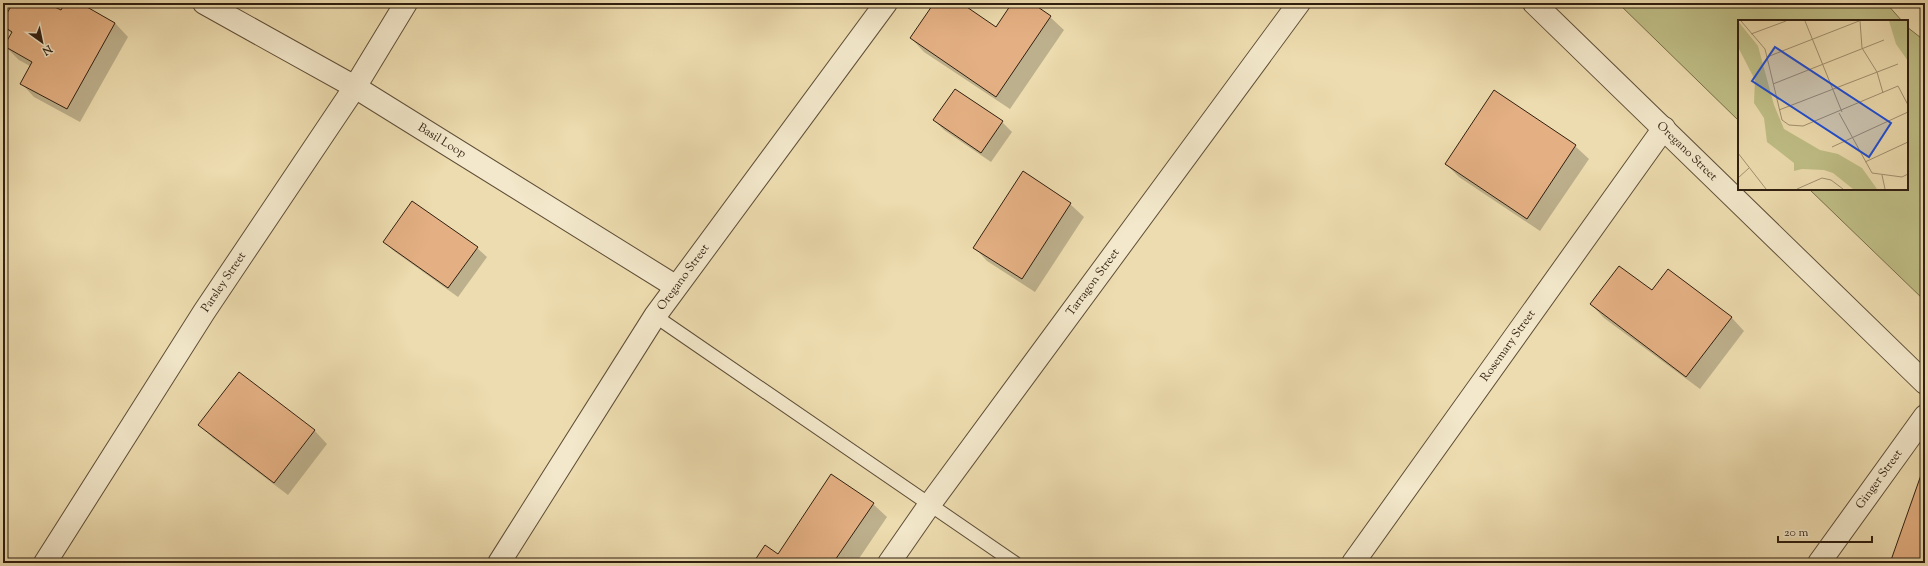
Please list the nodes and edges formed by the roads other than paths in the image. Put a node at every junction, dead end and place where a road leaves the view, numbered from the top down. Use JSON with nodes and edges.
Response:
{"nodes":[{"id":1,"x":204,"y":3,"type":"edge"},
{"id":2,"x":406,"y":3,"type":"edge"},
{"id":3,"x":886,"y":3,"type":"edge"},
{"id":4,"x":1299,"y":3,"type":"edge"},
{"id":5,"x":1534,"y":3,"type":"edge"},
{"id":6,"x":355,"y":87,"type":"junction"},
{"id":7,"x":1664,"y":128,"type":"junction"},
{"id":8,"x":676,"y":286,"type":"junction"},
{"id":9,"x":655,"y":316,"type":"junction"},
{"id":10,"x":1925,"y":383,"type":"edge"},
{"id":11,"x":1925,"y":416,"type":"edge"},
{"id":12,"x":930,"y":504,"type":"junction"},
{"id":13,"x":45,"y":563,"type":"edge"},
{"id":14,"x":499,"y":563,"type":"edge"},
{"id":15,"x":890,"y":563,"type":"edge"},
{"id":16,"x":1015,"y":563,"type":"edge"},
{"id":17,"x":1353,"y":563,"type":"edge"},
{"id":18,"x":1819,"y":563,"type":"edge"}],
"edges":[{"from":1,"to":6,"type":"street","name":"Basil Loop"},
{"from":2,"to":6,"type":"street","name":"Parsley Street"},
{"from":3,"to":8,"type":"street","name":"Oregano Street"},
{"from":4,"to":12,"type":"street","name":"Tarragon Street"},
{"from":5,"to":7,"type":"street","name":"Oregano Street"},
{"from":6,"to":8,"type":"street","name":"Basil Loop"},
{"from":6,"to":13,"type":"street","name":"Parsley Street"},
{"from":7,"to":10,"type":"street","name":"Oregano Street"},
{"from":7,"to":17,"type":"street","name":"Rosemary Street"},
{"from":8,"to":9,"type":"street","name":"Oregano Street"},
{"from":9,"to":12,"type":"lane"},
{"from":9,"to":14,"type":"street","name":"Oregano Street"},
{"from":11,"to":18,"type":"street","name":"Ginger Street"},
{"from":12,"to":15,"type":"street","name":"Tarragon Street"},
{"from":12,"to":16,"type":"lane"}]}
